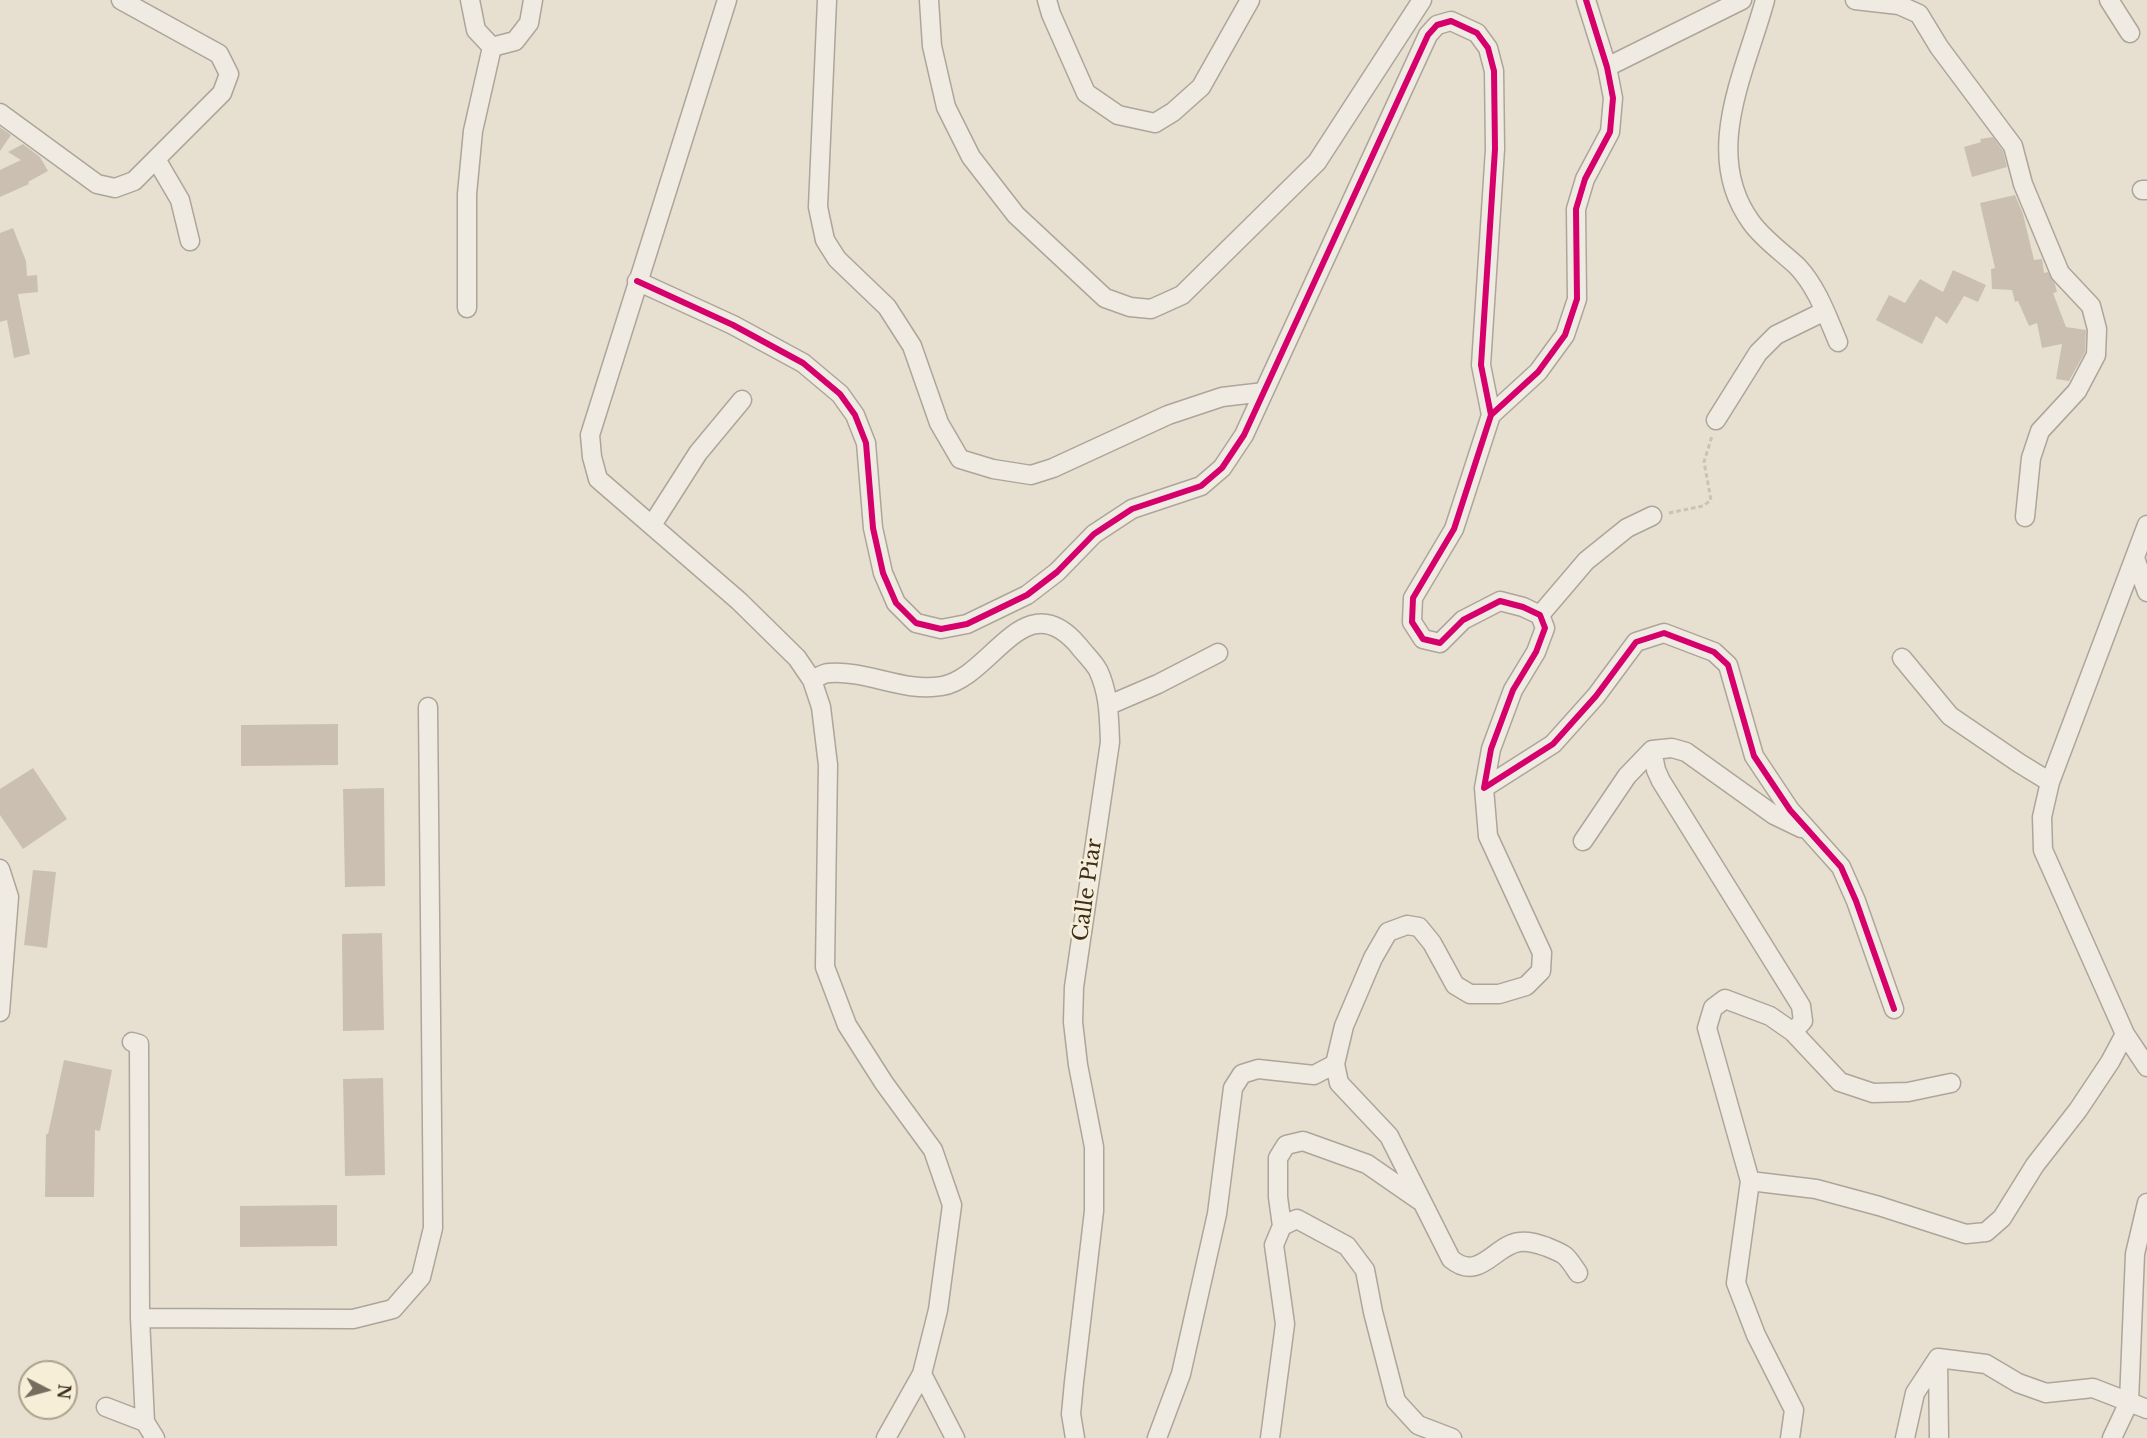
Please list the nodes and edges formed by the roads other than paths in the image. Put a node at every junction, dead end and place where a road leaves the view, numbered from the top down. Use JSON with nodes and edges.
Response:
{"nodes":[{"id":1,"x":121,"y":0,"type":"edge"},
{"id":2,"x":470,"y":0,"type":"edge"},
{"id":3,"x":533,"y":0,"type":"edge"},
{"id":4,"x":727,"y":0,"type":"edge"},
{"id":5,"x":827,"y":0,"type":"edge"},
{"id":6,"x":929,"y":0,"type":"edge"},
{"id":7,"x":1047,"y":0,"type":"edge"},
{"id":8,"x":1250,"y":0,"type":"edge"},
{"id":9,"x":1422,"y":0,"type":"edge"},
{"id":10,"x":1586,"y":0,"type":"edge"},
{"id":11,"x":1742,"y":0,"type":"edge"},
{"id":12,"x":1765,"y":0,"type":"edge"},
{"id":13,"x":1855,"y":0,"type":"edge"},
{"id":14,"x":2109,"y":0,"type":"edge"},
{"id":15,"x":2130,"y":33,"type":"dead end"},
{"id":16,"x":492,"y":47,"type":"junction"},
{"id":17,"x":1607,"y":67,"type":"junction"},
{"id":18,"x":0,"y":113,"type":"edge"},
{"id":19,"x":156,"y":159,"type":"junction"},
{"id":20,"x":190,"y":241,"type":"dead end"},
{"id":21,"x":637,"y":281,"type":"junction"},
{"id":22,"x":467,"y":308,"type":"dead end"},
{"id":23,"x":1825,"y":311,"type":"junction"},
{"id":24,"x":1838,"y":342,"type":"dead end"},
{"id":25,"x":1264,"y":392,"type":"junction"},
{"id":26,"x":742,"y":400,"type":"dead end"},
{"id":27,"x":1491,"y":416,"type":"junction"},
{"id":28,"x":1716,"y":420,"type":"road end"},
{"id":29,"x":1652,"y":516,"type":"road end"},
{"id":30,"x":2025,"y":517,"type":"dead end"},
{"id":31,"x":652,"y":525,"type":"junction"},
{"id":32,"x":2147,"y":525,"type":"edge"},
{"id":33,"x":2134,"y":558,"type":"junction"},
{"id":34,"x":2147,"y":592,"type":"edge"},
{"id":35,"x":1540,"y":615,"type":"junction"},
{"id":36,"x":1218,"y":653,"type":"dead end"},
{"id":37,"x":1902,"y":658,"type":"dead end"},
{"id":38,"x":812,"y":680,"type":"junction"},
{"id":39,"x":1109,"y":705,"type":"junction"},
{"id":40,"x":428,"y":707,"type":"dead end"},
{"id":41,"x":1652,"y":750,"type":"junction"},
{"id":42,"x":2050,"y":782,"type":"junction"},
{"id":43,"x":1484,"y":788,"type":"junction"},
{"id":44,"x":1809,"y":832,"type":"junction"},
{"id":45,"x":1583,"y":841,"type":"dead end"},
{"id":46,"x":0,"y":869,"type":"edge"},
{"id":47,"x":1894,"y":1009,"type":"dead end"},
{"id":48,"x":0,"y":1012,"type":"edge"},
{"id":49,"x":1793,"y":1032,"type":"junction"},
{"id":50,"x":2125,"y":1034,"type":"junction"},
{"id":51,"x":132,"y":1042,"type":"dead end"},
{"id":52,"x":1335,"y":1064,"type":"junction"},
{"id":53,"x":2147,"y":1067,"type":"edge"},
{"id":54,"x":1952,"y":1083,"type":"dead end"},
{"id":55,"x":1750,"y":1181,"type":"junction"},
{"id":56,"x":1422,"y":1203,"type":"junction"},
{"id":57,"x":2147,"y":1203,"type":"edge"},
{"id":58,"x":1282,"y":1226,"type":"junction"},
{"id":59,"x":1578,"y":1273,"type":"dead end"},
{"id":60,"x":140,"y":1317,"type":"junction"},
{"id":61,"x":1938,"y":1358,"type":"junction"},
{"id":62,"x":921,"y":1374,"type":"junction"},
{"id":63,"x":2129,"y":1402,"type":"junction"},
{"id":64,"x":106,"y":1407,"type":"dead end"},
{"id":65,"x":2147,"y":1409,"type":"edge"},
{"id":66,"x":145,"y":1422,"type":"junction"},
{"id":67,"x":155,"y":1438,"type":"edge"},
{"id":68,"x":885,"y":1438,"type":"edge"},
{"id":69,"x":955,"y":1438,"type":"edge"},
{"id":70,"x":1075,"y":1438,"type":"edge"},
{"id":71,"x":1157,"y":1438,"type":"edge"},
{"id":72,"x":1270,"y":1438,"type":"edge"},
{"id":73,"x":1452,"y":1438,"type":"edge"},
{"id":74,"x":1790,"y":1438,"type":"edge"},
{"id":75,"x":1905,"y":1438,"type":"edge"},
{"id":76,"x":1939,"y":1438,"type":"edge"},
{"id":77,"x":2112,"y":1438,"type":"edge"}],
"edges":[{"from":1,"to":19,"type":"street"},
{"from":2,"to":16,"type":"street"},
{"from":3,"to":16,"type":"street"},
{"from":4,"to":21,"type":"street"},
{"from":5,"to":25,"type":"street"},
{"from":6,"to":9,"type":"street"},
{"from":7,"to":8,"type":"street"},
{"from":10,"to":17,"type":"street"},
{"from":11,"to":17,"type":"street"},
{"from":12,"to":23,"type":"street"},
{"from":13,"to":30,"type":"street"},
{"from":14,"to":15,"type":"street"},
{"from":16,"to":22,"type":"street"},
{"from":17,"to":27,"type":"street"},
{"from":18,"to":19,"type":"street"},
{"from":19,"to":20,"type":"street"},
{"from":21,"to":25,"type":"street"},
{"from":21,"to":31,"type":"street"},
{"from":23,"to":24,"type":"street"},
{"from":23,"to":28,"type":"street"},
{"from":25,"to":27,"type":"street"},
{"from":26,"to":31,"type":"street"},
{"from":27,"to":35,"type":"street"},
{"from":29,"to":35,"type":"street"},
{"from":31,"to":38,"type":"street"},
{"from":32,"to":33,"type":"street"},
{"from":33,"to":34,"type":"street"},
{"from":33,"to":42,"type":"street"},
{"from":35,"to":43,"type":"street"},
{"from":36,"to":39,"type":"street"},
{"from":37,"to":42,"type":"street"},
{"from":38,"to":39,"type":"street","name":"Calle Piar"},
{"from":38,"to":62,"type":"street"},
{"from":39,"to":70,"type":"street","name":"Calle Piar"},
{"from":40,"to":60,"type":"street"},
{"from":41,"to":44,"type":"street"},
{"from":41,"to":45,"type":"street"},
{"from":41,"to":49,"type":"street"},
{"from":42,"to":50,"type":"street"},
{"from":43,"to":44,"type":"street"},
{"from":43,"to":52,"type":"street"},
{"from":44,"to":47,"type":"street"},
{"from":46,"to":48,"type":"street"},
{"from":49,"to":54,"type":"street"},
{"from":49,"to":55,"type":"street"},
{"from":50,"to":53,"type":"street"},
{"from":50,"to":55,"type":"street"},
{"from":51,"to":60,"type":"street"},
{"from":52,"to":56,"type":"street"},
{"from":52,"to":71,"type":"street"},
{"from":55,"to":74,"type":"street"},
{"from":56,"to":58,"type":"street"},
{"from":56,"to":59,"type":"street"},
{"from":57,"to":63,"type":"street"},
{"from":58,"to":72,"type":"street"},
{"from":58,"to":73,"type":"street"},
{"from":60,"to":66,"type":"street"},
{"from":61,"to":63,"type":"street"},
{"from":61,"to":75,"type":"street"},
{"from":61,"to":76,"type":"street"},
{"from":62,"to":68,"type":"street"},
{"from":62,"to":69,"type":"street"},
{"from":63,"to":65,"type":"street"},
{"from":63,"to":77,"type":"street"},
{"from":64,"to":66,"type":"street"},
{"from":66,"to":67,"type":"street"}]}
